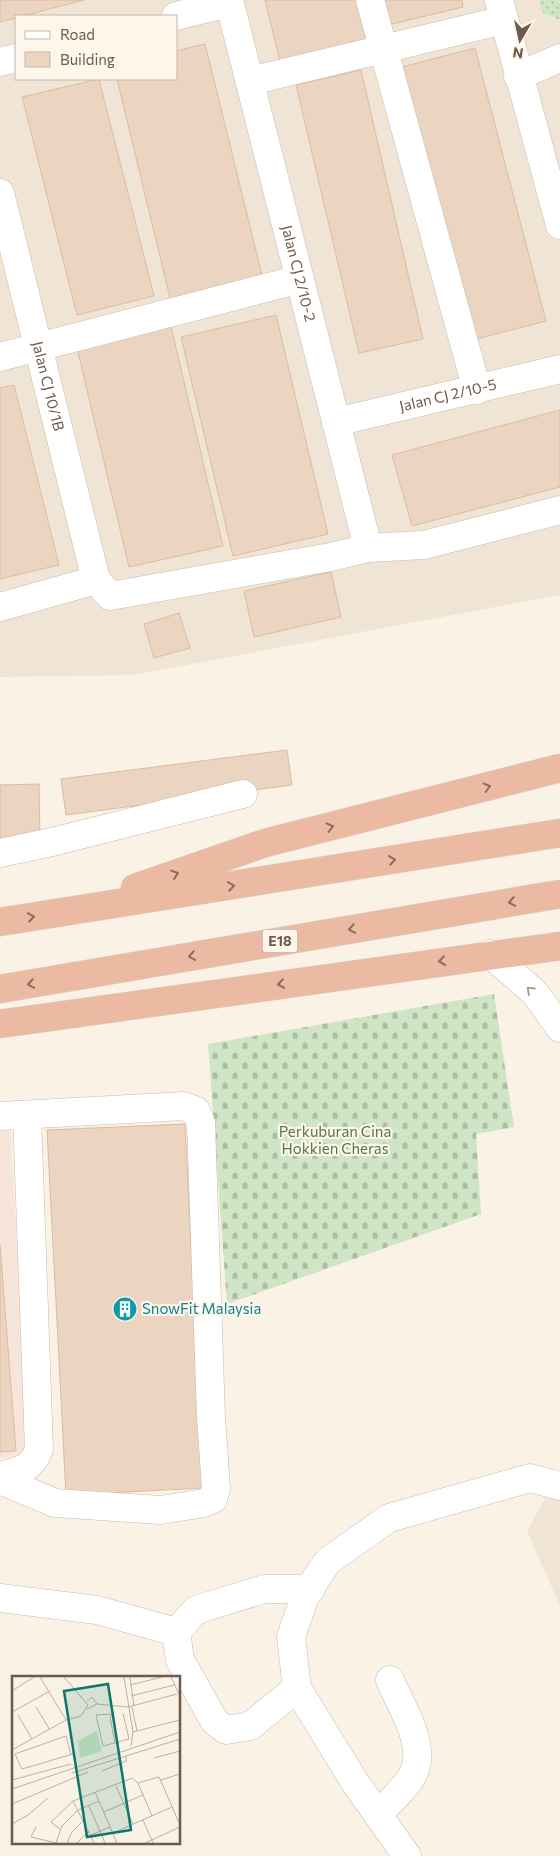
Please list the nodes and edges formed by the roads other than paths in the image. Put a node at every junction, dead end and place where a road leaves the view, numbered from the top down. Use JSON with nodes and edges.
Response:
{"nodes":[{"id":1,"x":370,"y":0,"type":"edge"},
{"id":2,"x":229,"y":1,"type":"edge"},
{"id":3,"x":502,"y":10,"type":"edge"},
{"id":4,"x":178,"y":15,"type":"edge"},
{"id":5,"x":382,"y":49,"type":"junction"},
{"id":6,"x":15,"y":58,"type":"edge"},
{"id":7,"x":560,"y":58,"type":"edge"},
{"id":8,"x":0,"y":62,"type":"edge"},
{"id":9,"x":518,"y":76,"type":"junction"},
{"id":10,"x":250,"y":81,"type":"junction"},
{"id":11,"x":0,"y":193,"type":"edge"},
{"id":12,"x":559,"y":221,"type":"edge"},
{"id":13,"x":300,"y":279,"type":"junction"},
{"id":14,"x":38,"y":346,"type":"junction"},
{"id":15,"x":0,"y":357,"type":"edge"},
{"id":16,"x":560,"y":369,"type":"edge"},
{"id":17,"x":477,"y":390,"type":"junction"},
{"id":18,"x":336,"y":422,"type":"junction"},
{"id":19,"x":560,"y":510,"type":"edge"},
{"id":20,"x":368,"y":548,"type":"junction"},
{"id":21,"x":96,"y":580,"type":"junction"},
{"id":22,"x":0,"y":607,"type":"edge"},
{"id":23,"x":560,"y":768,"type":"edge"},
{"id":24,"x":243,"y":794,"type":"dead end"},
{"id":25,"x":560,"y":833,"type":"edge"},
{"id":26,"x":0,"y":853,"type":"edge"},
{"id":27,"x":560,"y":894,"type":"edge"},
{"id":28,"x":62,"y":913,"type":"junction"},
{"id":29,"x":0,"y":922,"type":"edge"},
{"id":30,"x":560,"y":946,"type":"edge"},
{"id":31,"x":490,"y":954,"type":"junction"},
{"id":32,"x":0,"y":989,"type":"edge"},
{"id":33,"x":0,"y":1024,"type":"edge"},
{"id":34,"x":560,"y":1028,"type":"edge"},
{"id":35,"x":27,"y":1114,"type":"junction"},
{"id":36,"x":0,"y":1116,"type":"edge"},
{"id":37,"x":0,"y":1476,"type":"edge"},
{"id":38,"x":0,"y":1480,"type":"edge"},
{"id":39,"x":560,"y":1486,"type":"edge"},
{"id":40,"x":311,"y":1589,"type":"junction"},
{"id":41,"x":0,"y":1598,"type":"edge"},
{"id":42,"x":176,"y":1632,"type":"junction"},
{"id":43,"x":390,"y":1680,"type":"dead end"},
{"id":44,"x":297,"y":1688,"type":"junction"},
{"id":45,"x":379,"y":1814,"type":"junction"},
{"id":46,"x":407,"y":1856,"type":"edge"}],
"edges":[{"from":1,"to":5,"type":"street"},
{"from":2,"to":4,"type":"street"},
{"from":2,"to":10,"type":"street","name":"Jalan CJ 2/10-2"},
{"from":3,"to":5,"type":"street"},
{"from":3,"to":9,"type":"street"},
{"from":5,"to":10,"type":"street"},
{"from":5,"to":17,"type":"street"},
{"from":6,"to":8,"type":"street"},
{"from":7,"to":9,"type":"street"},
{"from":9,"to":12,"type":"street"},
{"from":10,"to":13,"type":"street","name":"Jalan CJ 2/10-2"},
{"from":11,"to":14,"type":"street","name":"Jalan CJ 10/1B"},
{"from":13,"to":14,"type":"street"},
{"from":13,"to":18,"type":"street","name":"Jalan CJ 2/10-2"},
{"from":14,"to":15,"type":"street"},
{"from":14,"to":21,"type":"street","name":"Jalan CJ 10/1B"},
{"from":16,"to":17,"type":"street","name":"Jalan CJ 2/10-5"},
{"from":17,"to":18,"type":"street","name":"Jalan CJ 2/10-5"},
{"from":18,"to":20,"type":"street","name":"Jalan CJ 2/10-2"},
{"from":19,"to":20,"type":"street"},
{"from":20,"to":21,"type":"street"},
{"from":21,"to":22,"type":"street"},
{"from":28,"to":23,"type":"highway","one_way":true},
{"from":24,"to":26,"type":"street"},
{"from":28,"to":25,"type":"highway","one_way":true},
{"from":27,"to":32,"type":"highway","number":"E18","one_way":true},
{"from":29,"to":28,"type":"highway","one_way":true},
{"from":30,"to":31,"type":"highway"},
{"from":31,"to":33,"type":"highway","one_way":true},
{"from":34,"to":31,"type":"street","one_way":true},
{"from":35,"to":36,"type":"street"},
{"from":35,"to":37,"type":"street"},
{"from":35,"to":38,"type":"street"},
{"from":39,"to":40,"type":"street"},
{"from":40,"to":42,"type":"street"},
{"from":40,"to":44,"type":"street"},
{"from":41,"to":42,"type":"street"},
{"from":42,"to":44,"type":"street"},
{"from":43,"to":45,"type":"street"},
{"from":44,"to":45,"type":"street"},
{"from":45,"to":46,"type":"street"}]}
